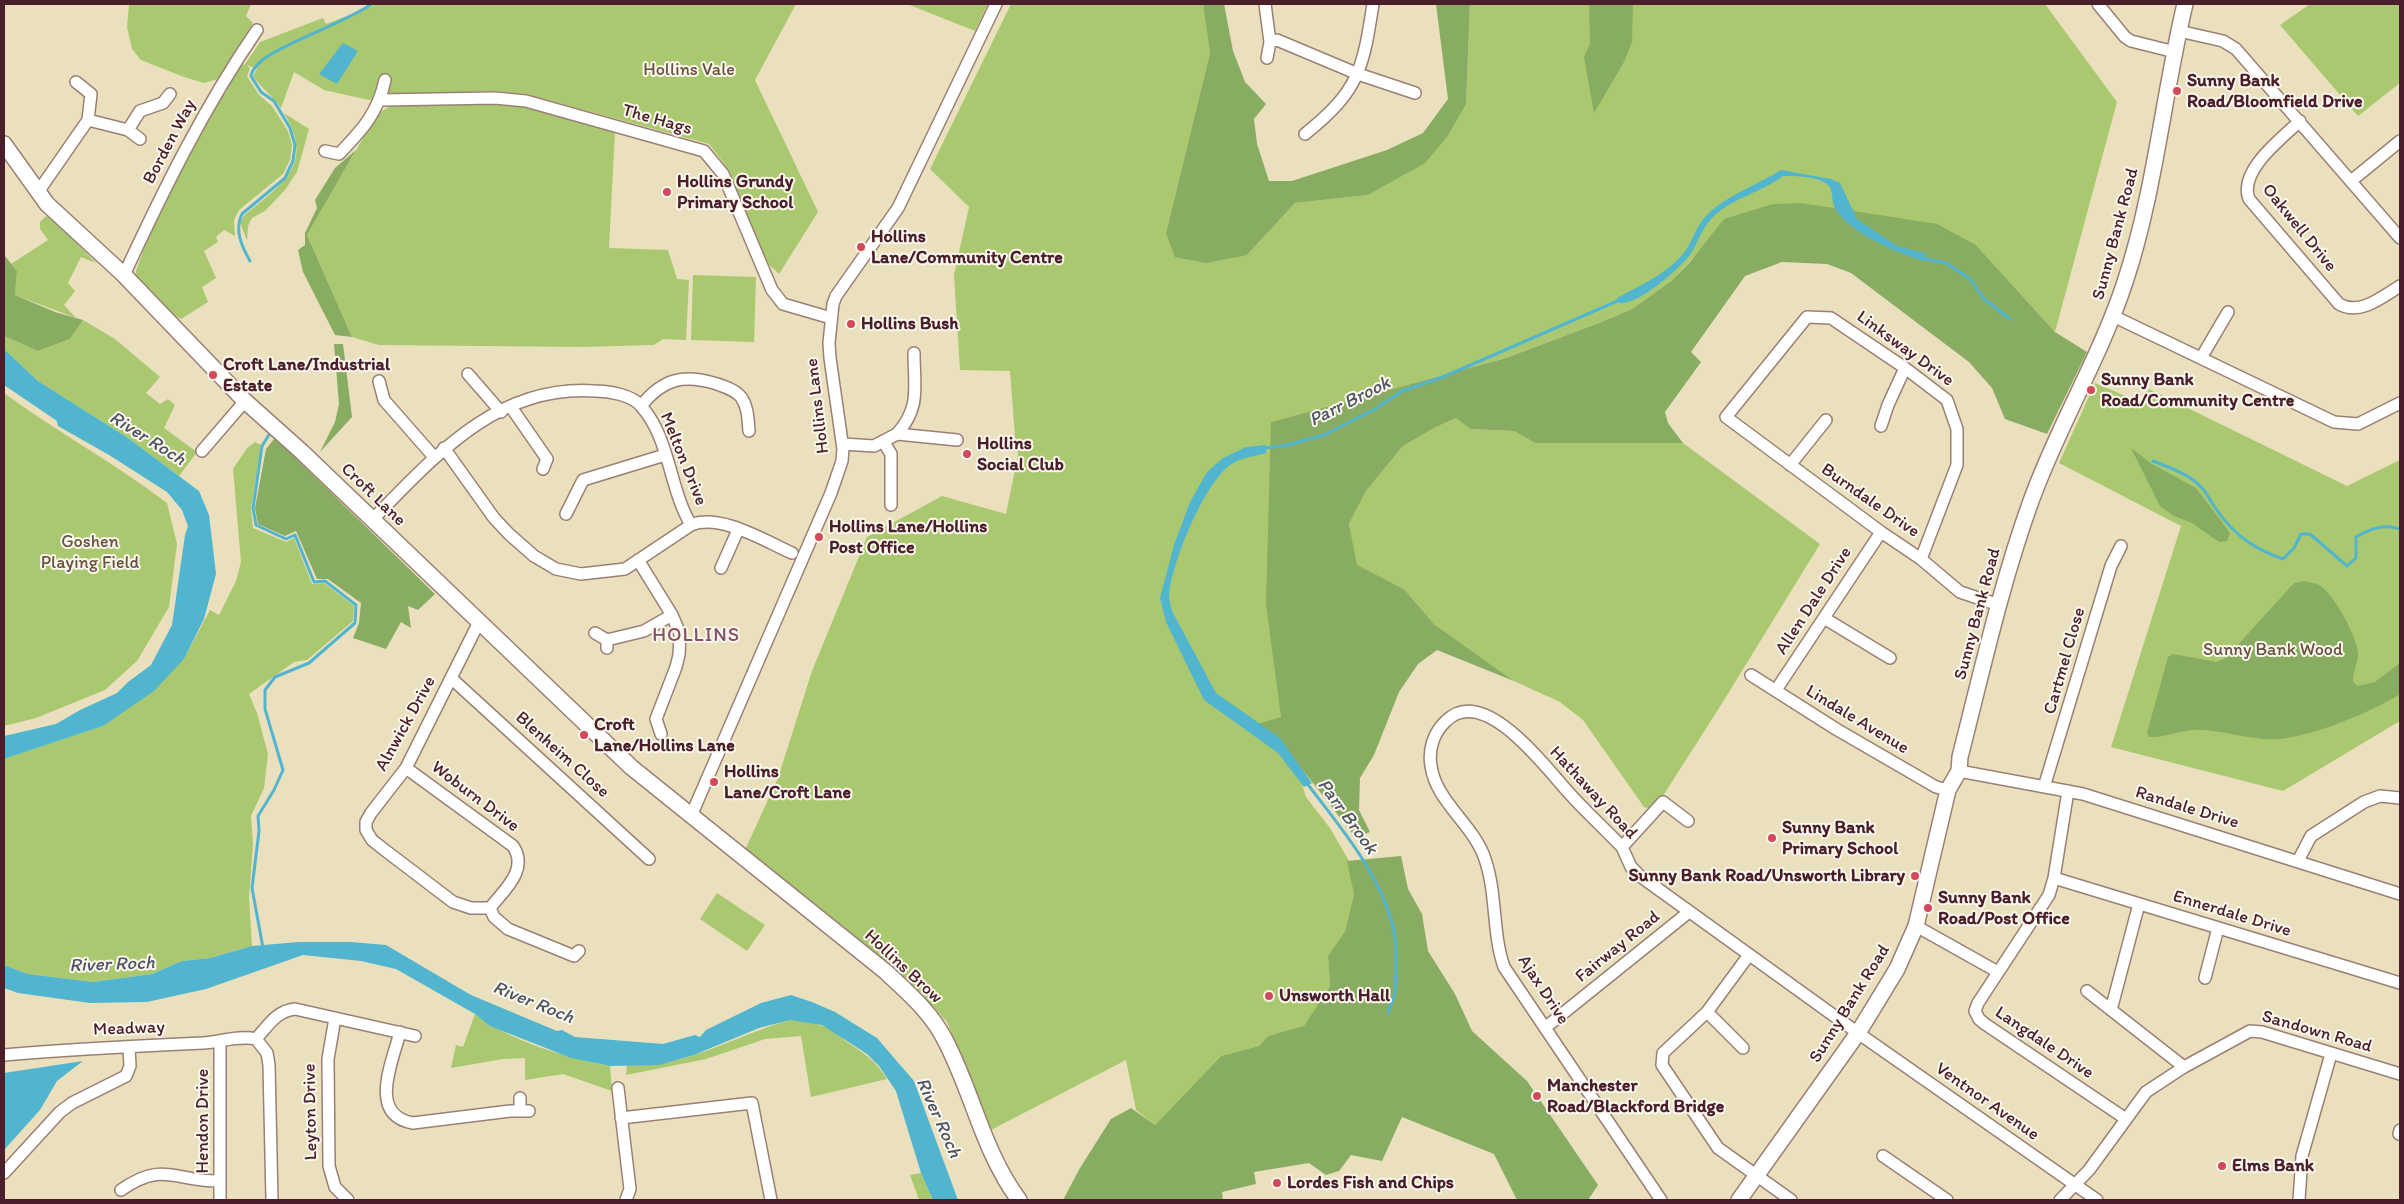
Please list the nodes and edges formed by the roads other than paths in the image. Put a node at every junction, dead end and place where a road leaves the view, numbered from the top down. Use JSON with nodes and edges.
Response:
{"nodes":[{"id":1,"x":996,"y":4,"type":"edge"},
{"id":2,"x":1265,"y":4,"type":"edge"},
{"id":3,"x":1373,"y":4,"type":"edge"},
{"id":4,"x":2098,"y":4,"type":"edge"},
{"id":5,"x":2185,"y":4,"type":"edge"},
{"id":6,"x":257,"y":30,"type":"dead end"},
{"id":7,"x":2178,"y":31,"type":"junction"},
{"id":8,"x":1270,"y":42,"type":"junction"},
{"id":9,"x":2175,"y":52,"type":"junction"},
{"id":10,"x":1267,"y":58,"type":"dead end"},
{"id":11,"x":1358,"y":74,"type":"junction"},
{"id":12,"x":386,"y":80,"type":"dead end"},
{"id":13,"x":76,"y":82,"type":"dead end"},
{"id":14,"x":1415,"y":93,"type":"dead end"},
{"id":15,"x":170,"y":94,"type":"dead end"},
{"id":16,"x":381,"y":100,"type":"junction"},
{"id":17,"x":88,"y":120,"type":"junction"},
{"id":18,"x":2300,"y":121,"type":"junction"},
{"id":19,"x":128,"y":130,"type":"junction"},
{"id":20,"x":1305,"y":134,"type":"dead end"},
{"id":21,"x":140,"y":139,"type":"dead end"},
{"id":22,"x":2400,"y":141,"type":"edge"},
{"id":23,"x":4,"y":144,"type":"edge"},
{"id":24,"x":325,"y":151,"type":"dead end"},
{"id":25,"x":2351,"y":181,"type":"junction"},
{"id":26,"x":38,"y":192,"type":"junction"},
{"id":27,"x":2400,"y":238,"type":"edge"},
{"id":28,"x":124,"y":275,"type":"junction"},
{"id":29,"x":2400,"y":286,"type":"edge"},
{"id":30,"x":2228,"y":312,"type":"dead end"},
{"id":31,"x":2113,"y":316,"type":"junction"},
{"id":32,"x":831,"y":318,"type":"junction"},
{"id":33,"x":914,"y":353,"type":"dead end"},
{"id":34,"x":2200,"y":358,"type":"junction"},
{"id":35,"x":1905,"y":368,"type":"junction"},
{"id":36,"x":468,"y":374,"type":"dead end"},
{"id":37,"x":379,"y":381,"type":"dead end"},
{"id":38,"x":245,"y":401,"type":"junction"},
{"id":39,"x":2400,"y":403,"type":"edge"},
{"id":40,"x":641,"y":406,"type":"junction"},
{"id":41,"x":506,"y":409,"type":"junction"},
{"id":42,"x":1726,"y":417,"type":"joint"},
{"id":43,"x":1826,"y":420,"type":"dead end"},
{"id":44,"x":1881,"y":426,"type":"dead end"},
{"id":45,"x":749,"y":431,"type":"dead end"},
{"id":46,"x":897,"y":434,"type":"junction"},
{"id":47,"x":957,"y":440,"type":"dead end"},
{"id":48,"x":883,"y":441,"type":"junction"},
{"id":49,"x":843,"y":444,"type":"junction"},
{"id":50,"x":444,"y":448,"type":"junction"},
{"id":51,"x":202,"y":451,"type":"dead end"},
{"id":52,"x":665,"y":455,"type":"junction"},
{"id":53,"x":434,"y":457,"type":"junction"},
{"id":54,"x":1790,"y":465,"type":"junction"},
{"id":55,"x":543,"y":469,"type":"dead end"},
{"id":56,"x":891,"y":505,"type":"dead end"},
{"id":57,"x":566,"y":514,"type":"dead end"},
{"id":58,"x":372,"y":520,"type":"junction"},
{"id":59,"x":691,"y":524,"type":"junction"},
{"id":60,"x":738,"y":530,"type":"junction"},
{"id":61,"x":1881,"y":532,"type":"junction"},
{"id":62,"x":2121,"y":546,"type":"dead end"},
{"id":63,"x":792,"y":553,"type":"dead end"},
{"id":64,"x":1921,"y":559,"type":"junction"},
{"id":65,"x":638,"y":560,"type":"junction"},
{"id":66,"x":722,"y":568,"type":"dead end"},
{"id":67,"x":1999,"y":605,"type":"junction"},
{"id":68,"x":672,"y":615,"type":"junction"},
{"id":69,"x":1824,"y":618,"type":"junction"},
{"id":70,"x":479,"y":622,"type":"junction"},
{"id":71,"x":595,"y":633,"type":"dead end"},
{"id":72,"x":1890,"y":658,"type":"dead end"},
{"id":73,"x":1751,"y":675,"type":"dead end"},
{"id":74,"x":452,"y":678,"type":"junction"},
{"id":75,"x":1776,"y":690,"type":"junction"},
{"id":76,"x":1440,"y":727,"type":"joint"},
{"id":77,"x":661,"y":734,"type":"dead end"},
{"id":78,"x":406,"y":768,"type":"junction"},
{"id":79,"x":1959,"y":771,"type":"junction"},
{"id":80,"x":2044,"y":786,"type":"junction"},
{"id":81,"x":1948,"y":790,"type":"junction"},
{"id":82,"x":2068,"y":791,"type":"junction"},
{"id":83,"x":2400,"y":798,"type":"edge"},
{"id":84,"x":691,"y":816,"type":"junction"},
{"id":85,"x":1688,"y":821,"type":"dead end"},
{"id":86,"x":1622,"y":847,"type":"junction"},
{"id":87,"x":649,"y":858,"type":"dead end"},
{"id":88,"x":2298,"y":861,"type":"junction"},
{"id":89,"x":2054,"y":878,"type":"junction"},
{"id":90,"x":2400,"y":894,"type":"edge"},
{"id":91,"x":2139,"y":904,"type":"junction"},
{"id":92,"x":490,"y":908,"type":"junction"},
{"id":93,"x":1689,"y":912,"type":"junction"},
{"id":94,"x":1916,"y":926,"type":"junction"},
{"id":95,"x":2218,"y":928,"type":"junction"},
{"id":96,"x":579,"y":951,"type":"dead end"},
{"id":97,"x":1749,"y":955,"type":"junction"},
{"id":98,"x":1998,"y":972,"type":"junction"},
{"id":99,"x":2205,"y":978,"type":"dead end"},
{"id":100,"x":2400,"y":984,"type":"edge"},
{"id":101,"x":2087,"y":991,"type":"dead end"},
{"id":102,"x":2111,"y":1010,"type":"junction"},
{"id":103,"x":1707,"y":1012,"type":"junction"},
{"id":104,"x":336,"y":1018,"type":"junction"},
{"id":105,"x":1546,"y":1028,"type":"junction"},
{"id":106,"x":400,"y":1032,"type":"junction"},
{"id":107,"x":1858,"y":1033,"type":"junction"},
{"id":108,"x":415,"y":1036,"type":"dead end"},
{"id":109,"x":256,"y":1039,"type":"junction"},
{"id":110,"x":220,"y":1042,"type":"junction"},
{"id":111,"x":129,"y":1047,"type":"junction"},
{"id":112,"x":1743,"y":1048,"type":"dead end"},
{"id":113,"x":2331,"y":1054,"type":"junction"},
{"id":114,"x":4,"y":1055,"type":"edge"},
{"id":115,"x":2184,"y":1067,"type":"junction"},
{"id":116,"x":2400,"y":1074,"type":"edge"},
{"id":117,"x":618,"y":1088,"type":"dead end"},
{"id":118,"x":520,"y":1098,"type":"dead end"},
{"id":119,"x":621,"y":1118,"type":"junction"},
{"id":120,"x":2126,"y":1119,"type":"junction"},
{"id":121,"x":1883,"y":1156,"type":"dead end"},
{"id":122,"x":4,"y":1173,"type":"edge"},
{"id":123,"x":1756,"y":1176,"type":"junction"},
{"id":124,"x":220,"y":1181,"type":"junction"},
{"id":125,"x":2076,"y":1184,"type":"junction"},
{"id":126,"x":121,"y":1190,"type":"dead end"},
{"id":127,"x":220,"y":1200,"type":"edge"},
{"id":128,"x":272,"y":1200,"type":"edge"},
{"id":129,"x":348,"y":1200,"type":"edge"},
{"id":130,"x":626,"y":1200,"type":"edge"},
{"id":131,"x":771,"y":1200,"type":"edge"},
{"id":132,"x":1019,"y":1200,"type":"edge"},
{"id":133,"x":1661,"y":1200,"type":"edge"},
{"id":134,"x":1739,"y":1200,"type":"edge"},
{"id":135,"x":1791,"y":1200,"type":"edge"},
{"id":136,"x":1947,"y":1200,"type":"edge"},
{"id":137,"x":2060,"y":1200,"type":"edge"},
{"id":138,"x":2097,"y":1200,"type":"edge"},
{"id":139,"x":2299,"y":1200,"type":"edge"}],
"edges":[{"from":1,"to":32,"type":"street","name":"Hollins Lane"},
{"from":2,"to":8,"type":"street"},
{"from":3,"to":11,"type":"street"},
{"from":4,"to":9,"type":"street"},
{"from":5,"to":7,"type":"street","name":"Sunny Bank Road"},
{"from":6,"to":28,"type":"street","name":"Borden Way"},
{"from":7,"to":9,"type":"street","name":"Sunny Bank Road"},
{"from":7,"to":18,"type":"street"},
{"from":8,"to":10,"type":"street"},
{"from":8,"to":11,"type":"street"},
{"from":9,"to":31,"type":"street","name":"Sunny Bank Road"},
{"from":11,"to":14,"type":"street"},
{"from":11,"to":20,"type":"street"},
{"from":12,"to":16,"type":"street"},
{"from":13,"to":17,"type":"street"},
{"from":15,"to":19,"type":"street"},
{"from":16,"to":24,"type":"street"},
{"from":16,"to":32,"type":"street","name":"The Hags"},
{"from":17,"to":19,"type":"street"},
{"from":17,"to":26,"type":"street"},
{"from":18,"to":25,"type":"street"},
{"from":18,"to":29,"type":"street","name":"Oakwell Drive"},
{"from":19,"to":21,"type":"street"},
{"from":22,"to":25,"type":"street"},
{"from":23,"to":26,"type":"street","name":"Croft Lane"},
{"from":25,"to":27,"type":"street"},
{"from":26,"to":28,"type":"street","name":"Croft Lane"},
{"from":28,"to":38,"type":"street","name":"Croft Lane"},
{"from":30,"to":34,"type":"street"},
{"from":31,"to":34,"type":"street"},
{"from":31,"to":67,"type":"street","name":"Sunny Bank Road"},
{"from":32,"to":49,"type":"street","name":"Hollins Lane"},
{"from":33,"to":46,"type":"street"},
{"from":34,"to":39,"type":"street"},
{"from":35,"to":42,"type":"street","name":"Linksway Drive"},
{"from":35,"to":44,"type":"street"},
{"from":35,"to":64,"type":"street","name":"Linksway Drive"},
{"from":36,"to":41,"type":"street"},
{"from":37,"to":53,"type":"street"},
{"from":38,"to":51,"type":"street"},
{"from":38,"to":58,"type":"street","name":"Croft Lane"},
{"from":40,"to":41,"type":"street","name":"Melton Drive"},
{"from":40,"to":45,"type":"street"},
{"from":40,"to":52,"type":"street","name":"Melton Drive"},
{"from":41,"to":50,"type":"street","name":"Melton Drive"},
{"from":41,"to":55,"type":"street"},
{"from":42,"to":54,"type":"street","name":"Burndale Drive"},
{"from":43,"to":54,"type":"street"},
{"from":46,"to":47,"type":"street"},
{"from":46,"to":48,"type":"street"},
{"from":48,"to":49,"type":"street"},
{"from":48,"to":56,"type":"street"},
{"from":49,"to":84,"type":"street","name":"Hollins Lane"},
{"from":50,"to":53,"type":"street","name":"Melton Drive"},
{"from":50,"to":65,"type":"street"},
{"from":52,"to":57,"type":"street"},
{"from":52,"to":59,"type":"street","name":"Melton Drive"},
{"from":53,"to":58,"type":"street","name":"Melton Drive"},
{"from":54,"to":61,"type":"street","name":"Burndale Drive"},
{"from":58,"to":70,"type":"street","name":"Croft Lane"},
{"from":59,"to":60,"type":"street","name":"Melton Drive"},
{"from":59,"to":65,"type":"street"},
{"from":60,"to":63,"type":"street","name":"Melton Drive"},
{"from":60,"to":66,"type":"street"},
{"from":61,"to":64,"type":"street","name":"Burndale Drive"},
{"from":61,"to":69,"type":"street","name":"Allen Dale Drive"},
{"from":62,"to":80,"type":"street","name":"Cartmel Close"},
{"from":64,"to":67,"type":"street","name":"Burndale Drive"},
{"from":65,"to":68,"type":"street"},
{"from":67,"to":79,"type":"street","name":"Sunny Bank Road"},
{"from":68,"to":71,"type":"street"},
{"from":68,"to":77,"type":"street"},
{"from":69,"to":72,"type":"street"},
{"from":69,"to":75,"type":"street","name":"Allen Dale Drive"},
{"from":70,"to":74,"type":"street","name":"Alnwick Drive"},
{"from":70,"to":84,"type":"street","name":"Croft Lane"},
{"from":73,"to":75,"type":"street","name":"Lindale Avenue"},
{"from":74,"to":78,"type":"street","name":"Alnwick Drive"},
{"from":74,"to":87,"type":"street","name":"Blenheim Close"},
{"from":75,"to":81,"type":"street","name":"Lindale Avenue"},
{"from":76,"to":86,"type":"street","name":"Hathaway Road"},
{"from":76,"to":105,"type":"street","name":"Ajax Drive"},
{"from":78,"to":92,"type":"street","name":"Woburn Drive"},
{"from":78,"to":92,"type":"street","name":"Alnwick Drive"},
{"from":79,"to":80,"type":"street","name":"Randale Drive"},
{"from":79,"to":81,"type":"street","name":"Sunny Bank Road"},
{"from":80,"to":82,"type":"street","name":"Randale Drive"},
{"from":81,"to":94,"type":"street","name":"Sunny Bank Road"},
{"from":82,"to":88,"type":"street","name":"Randale Drive"},
{"from":82,"to":89,"type":"street","name":"Langdale Drive"},
{"from":83,"to":88,"type":"street"},
{"from":84,"to":132,"type":"street","name":"Hollins Brow"},
{"from":85,"to":86,"type":"street"},
{"from":86,"to":93,"type":"street","name":"Hathaway Road"},
{"from":88,"to":90,"type":"street","name":"Randale Drive"},
{"from":89,"to":91,"type":"street","name":"Ennerdale Drive"},
{"from":89,"to":98,"type":"street","name":"Langdale Drive"},
{"from":91,"to":95,"type":"street","name":"Ennerdale Drive"},
{"from":91,"to":102,"type":"street"},
{"from":92,"to":96,"type":"street"},
{"from":93,"to":97,"type":"street","name":"Hathaway Road"},
{"from":93,"to":105,"type":"street","name":"Fairway Road"},
{"from":94,"to":98,"type":"street"},
{"from":94,"to":107,"type":"street","name":"Sunny Bank Road"},
{"from":95,"to":99,"type":"street"},
{"from":95,"to":100,"type":"street","name":"Ennerdale Drive"},
{"from":97,"to":103,"type":"street"},
{"from":97,"to":107,"type":"street","name":"Hathaway Road"},
{"from":98,"to":120,"type":"street","name":"Langdale Drive"},
{"from":101,"to":102,"type":"street"},
{"from":102,"to":115,"type":"street"},
{"from":103,"to":112,"type":"street"},
{"from":103,"to":123,"type":"street"},
{"from":104,"to":106,"type":"street"},
{"from":104,"to":109,"type":"street"},
{"from":104,"to":129,"type":"street","name":"Leyton Drive"},
{"from":105,"to":133,"type":"street","name":"Ajax Drive"},
{"from":106,"to":108,"type":"street"},
{"from":106,"to":118,"type":"street"},
{"from":107,"to":123,"type":"street","name":"Sunny Bank Road"},
{"from":107,"to":125,"type":"street","name":"Ventnor Avenue"},
{"from":109,"to":110,"type":"street","name":"Meadway"},
{"from":109,"to":128,"type":"street"},
{"from":110,"to":111,"type":"street","name":"Meadway"},
{"from":110,"to":124,"type":"street","name":"Hendon Drive"},
{"from":111,"to":114,"type":"street","name":"Meadway"},
{"from":111,"to":122,"type":"street"},
{"from":113,"to":115,"type":"street","name":"Sandown Road"},
{"from":113,"to":116,"type":"street","name":"Sandown Road"},
{"from":113,"to":139,"type":"street"},
{"from":115,"to":120,"type":"street","name":"Sandown Road"},
{"from":117,"to":119,"type":"street"},
{"from":119,"to":130,"type":"street"},
{"from":119,"to":131,"type":"street"},
{"from":120,"to":125,"type":"street","name":"Sandown Road"},
{"from":121,"to":136,"type":"street"},
{"from":123,"to":134,"type":"street","name":"Sunny Bank Road"},
{"from":123,"to":135,"type":"street"},
{"from":124,"to":126,"type":"street"},
{"from":124,"to":127,"type":"street","name":"Hendon Drive"},
{"from":125,"to":137,"type":"street","name":"Sandown Road"},
{"from":125,"to":138,"type":"street","name":"Ventnor Avenue"}]}
